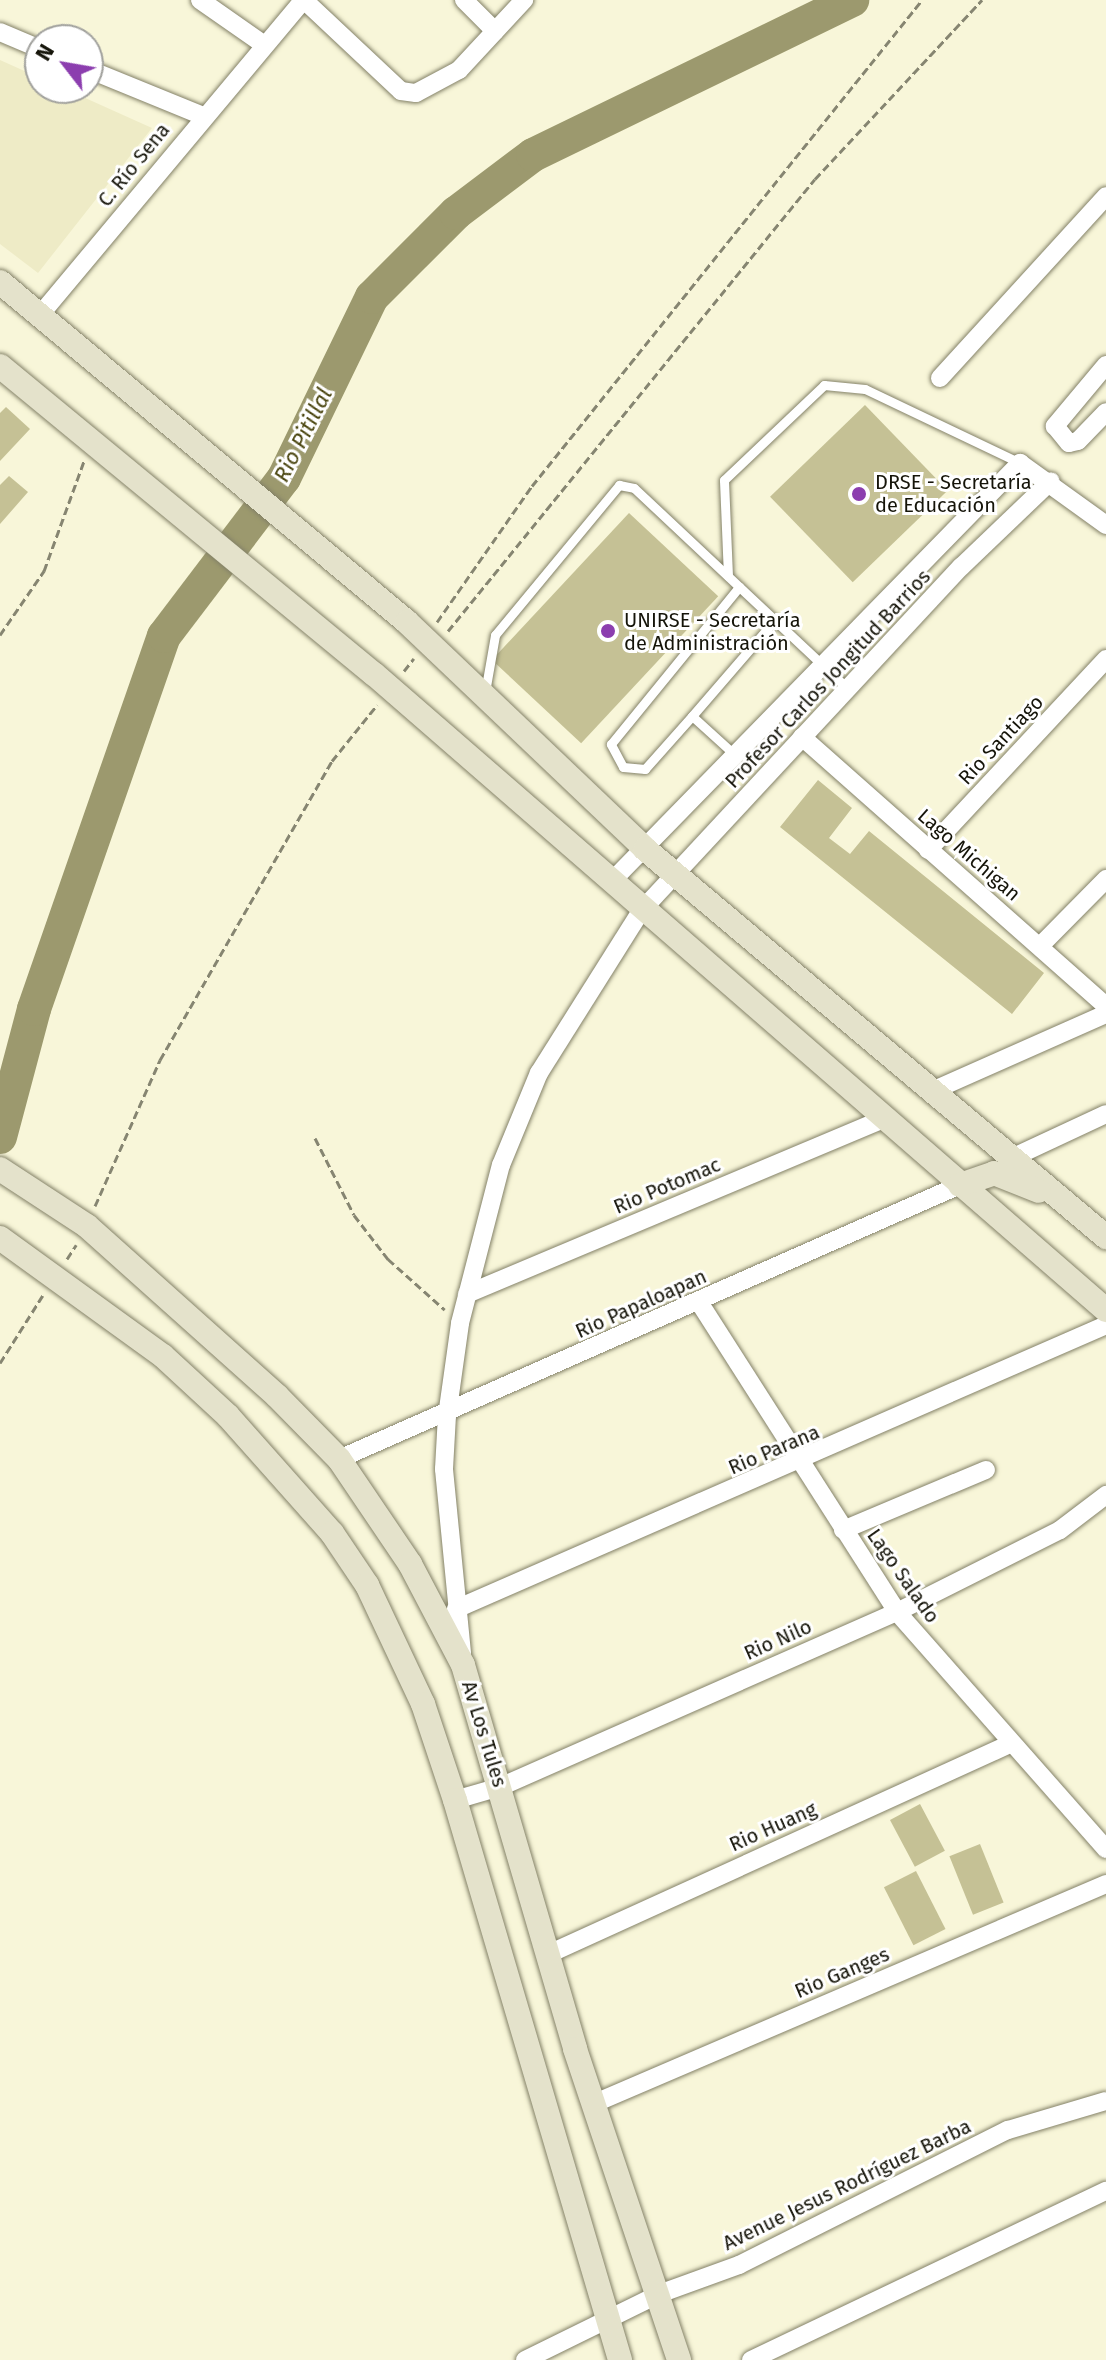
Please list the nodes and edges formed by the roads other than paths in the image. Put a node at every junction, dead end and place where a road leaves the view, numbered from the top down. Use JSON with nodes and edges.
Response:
{"nodes":[{"id":1,"x":200,"y":0,"type":"edge"},
{"id":2,"x":304,"y":0,"type":"edge"},
{"id":3,"x":464,"y":0,"type":"edge"},
{"id":4,"x":524,"y":0,"type":"edge"},
{"id":5,"x":495,"y":31,"type":"junction"},
{"id":6,"x":0,"y":32,"type":"edge"},
{"id":7,"x":24,"y":42,"type":"edge"},
{"id":8,"x":263,"y":44,"type":"junction"},
{"id":9,"x":104,"y":76,"type":"edge"},
{"id":10,"x":203,"y":116,"type":"junction"},
{"id":11,"x":1106,"y":196,"type":"edge"},
{"id":12,"x":0,"y":282,"type":"edge"},
{"id":13,"x":40,"y":315,"type":"junction"},
{"id":14,"x":1106,"y":365,"type":"edge"},
{"id":15,"x":1,"y":368,"type":"edge"},
{"id":16,"x":940,"y":378,"type":"dead end"},
{"id":17,"x":1106,"y":412,"type":"edge"},
{"id":18,"x":1020,"y":463,"type":"junction"},
{"id":19,"x":1051,"y":481,"type":"junction"},
{"id":20,"x":1106,"y":525,"type":"edge"},
{"id":21,"x":939,"y":545,"type":"junction"},
{"id":22,"x":961,"y":567,"type":"junction"},
{"id":23,"x":728,"y":576,"type":"junction"},
{"id":24,"x":739,"y":587,"type":"junction"},
{"id":25,"x":775,"y":620,"type":"junction"},
{"id":26,"x":1106,"y":659,"type":"edge"},
{"id":27,"x":821,"y":663,"type":"junction"},
{"id":28,"x":847,"y":688,"type":"junction"},
{"id":29,"x":485,"y":692,"type":"junction"},
{"id":30,"x":692,"y":716,"type":"junction"},
{"id":31,"x":802,"y":737,"type":"junction"},
{"id":32,"x":735,"y":755,"type":"junction"},
{"id":33,"x":645,"y":849,"type":"junction"},
{"id":34,"x":928,"y":850,"type":"junction"},
{"id":35,"x":677,"y":876,"type":"junction"},
{"id":36,"x":1106,"y":879,"type":"edge"},
{"id":37,"x":611,"y":882,"type":"junction"},
{"id":38,"x":641,"y":911,"type":"junction"},
{"id":39,"x":1041,"y":945,"type":"junction"},
{"id":40,"x":1106,"y":1006,"type":"edge"},
{"id":41,"x":1106,"y":1014,"type":"edge"},
{"id":42,"x":932,"y":1091,"type":"junction"},
{"id":43,"x":1106,"y":1114,"type":"edge"},
{"id":44,"x":884,"y":1119,"type":"junction"},
{"id":45,"x":1016,"y":1156,"type":"junction"},
{"id":46,"x":0,"y":1169,"type":"edge"},
{"id":47,"x":960,"y":1185,"type":"junction"},
{"id":48,"x":0,"y":1238,"type":"edge"},
{"id":49,"x":1106,"y":1238,"type":"edge"},
{"id":50,"x":467,"y":1294,"type":"junction"},
{"id":51,"x":699,"y":1302,"type":"junction"},
{"id":52,"x":1106,"y":1310,"type":"edge"},
{"id":53,"x":1106,"y":1325,"type":"edge"},
{"id":54,"x":447,"y":1416,"type":"junction"},
{"id":55,"x":339,"y":1459,"type":"junction"},
{"id":56,"x":801,"y":1463,"type":"junction"},
{"id":57,"x":986,"y":1470,"type":"dead end"},
{"id":58,"x":1106,"y":1495,"type":"edge"},
{"id":59,"x":843,"y":1530,"type":"junction"},
{"id":60,"x":456,"y":1609,"type":"junction"},
{"id":61,"x":897,"y":1612,"type":"junction"},
{"id":62,"x":463,"y":1665,"type":"junction"},
{"id":63,"x":1012,"y":1743,"type":"junction"},
{"id":64,"x":500,"y":1787,"type":"junction"},
{"id":65,"x":455,"y":1800,"type":"junction"},
{"id":66,"x":1106,"y":1849,"type":"edge"},
{"id":67,"x":1106,"y":1884,"type":"edge"},
{"id":68,"x":553,"y":1952,"type":"junction"},
{"id":69,"x":1106,"y":2101,"type":"edge"},
{"id":70,"x":595,"y":2103,"type":"junction"},
{"id":71,"x":1106,"y":2191,"type":"edge"},
{"id":72,"x":659,"y":2294,"type":"junction"},
{"id":73,"x":604,"y":2319,"type":"junction"},
{"id":74,"x":525,"y":2360,"type":"edge"},
{"id":75,"x":620,"y":2360,"type":"edge"},
{"id":76,"x":679,"y":2360,"type":"edge"},
{"id":77,"x":751,"y":2360,"type":"edge"}],
"edges":[{"from":1,"to":8,"type":"street"},
{"from":2,"to":5,"type":"street"},
{"from":2,"to":8,"type":"street","name":"C. Río Sena"},
{"from":3,"to":5,"type":"street"},
{"from":4,"to":5,"type":"street"},
{"from":6,"to":7,"type":"street"},
{"from":8,"to":10,"type":"street","name":"C. Río Sena"},
{"from":9,"to":10,"type":"street"},
{"from":10,"to":13,"type":"street","name":"C. Río Sena"},
{"from":11,"to":16,"type":"street"},
{"from":12,"to":13,"type":"street"},
{"from":13,"to":29,"type":"street"},
{"from":14,"to":17,"type":"street"},
{"from":15,"to":37,"type":"street"},
{"from":18,"to":19,"type":"street"},
{"from":18,"to":21,"type":"street","name":"Profesor Carlos Jongitud Barrios"},
{"from":18,"to":23,"type":"lane"},
{"from":19,"to":20,"type":"street"},
{"from":19,"to":22,"type":"street","name":"Profesor Carlos Jongitud Barrios"},
{"from":21,"to":22,"type":"street"},
{"from":21,"to":27,"type":"street","name":"Profesor Carlos Jongitud Barrios"},
{"from":22,"to":28,"type":"street","name":"Profesor Carlos Jongitud Barrios"},
{"from":23,"to":24,"type":"lane"},
{"from":23,"to":29,"type":"lane"},
{"from":24,"to":25,"type":"lane"},
{"from":24,"to":30,"type":"lane"},
{"from":25,"to":27,"type":"lane"},
{"from":25,"to":30,"type":"lane"},
{"from":26,"to":34,"type":"street","name":"Rio Santiago"},
{"from":27,"to":28,"type":"lane"},
{"from":27,"to":32,"type":"street","name":"Profesor Carlos Jongitud Barrios"},
{"from":28,"to":31,"type":"street","name":"Profesor Carlos Jongitud Barrios"},
{"from":29,"to":33,"type":"street"},
{"from":30,"to":32,"type":"lane"},
{"from":31,"to":34,"type":"street","name":"Lago Michigan"},
{"from":31,"to":35,"type":"street","name":"Profesor Carlos Jongitud Barrios"},
{"from":32,"to":33,"type":"street","name":"Profesor Carlos Jongitud Barrios"},
{"from":33,"to":35,"type":"street"},
{"from":33,"to":37,"type":"street","name":"Profesor Carlos Jongitud Barrios"},
{"from":34,"to":39,"type":"street","name":"Lago Michigan"},
{"from":35,"to":38,"type":"street","name":"Profesor Carlos Jongitud Barrios"},
{"from":35,"to":42,"type":"street"},
{"from":36,"to":39,"type":"street"},
{"from":37,"to":38,"type":"street"},
{"from":38,"to":44,"type":"street"},
{"from":38,"to":50,"type":"street","name":"Profesor Carlos Jongitud Barrios"},
{"from":39,"to":40,"type":"street","name":"Lago Michigan"},
{"from":41,"to":42,"type":"street"},
{"from":42,"to":45,"type":"street"},
{"from":43,"to":45,"type":"street"},
{"from":44,"to":47,"type":"street"},
{"from":44,"to":50,"type":"street","name":"Rio Potomac"},
{"from":45,"to":49,"type":"street"},
{"from":46,"to":55,"type":"street","name":"Av Los Tules"},
{"from":47,"to":49,"type":"street"},
{"from":47,"to":51,"type":"street","name":"Rio Papaloapan"},
{"from":47,"to":52,"type":"street"},
{"from":48,"to":65,"type":"street"},
{"from":50,"to":54,"type":"street","name":"Profesor Carlos Jongitud Barrios"},
{"from":51,"to":54,"type":"street","name":"Rio Papaloapan"},
{"from":51,"to":56,"type":"street","name":"Lago Salado"},
{"from":53,"to":56,"type":"street","name":"Rio Parana"},
{"from":54,"to":55,"type":"street","name":"Rio Papaloapan"},
{"from":54,"to":60,"type":"street","name":"Profesor Carlos Jongitud Barrios"},
{"from":55,"to":62,"type":"street","name":"Av Los Tules"},
{"from":56,"to":59,"type":"street","name":"Lago Salado"},
{"from":56,"to":60,"type":"street","name":"Rio Parana"},
{"from":57,"to":59,"type":"street"},
{"from":58,"to":61,"type":"street","name":"Rio Nilo"},
{"from":59,"to":61,"type":"street","name":"Lago Salado"},
{"from":60,"to":62,"type":"street","name":"Profesor Carlos Jongitud Barrios"},
{"from":61,"to":63,"type":"street","name":"Lago Salado"},
{"from":61,"to":64,"type":"street","name":"Rio Nilo"},
{"from":62,"to":64,"type":"street","name":"Av Los Tules"},
{"from":63,"to":66,"type":"street","name":"Lago Salado"},
{"from":63,"to":68,"type":"street","name":"Rio Huang"},
{"from":64,"to":65,"type":"street","name":"Rio Nilo"},
{"from":64,"to":68,"type":"street","name":"Av Los Tules"},
{"from":65,"to":73,"type":"street"},
{"from":67,"to":70,"type":"street","name":"Rio Ganges"},
{"from":68,"to":70,"type":"street","name":"Av Los Tules"},
{"from":69,"to":72,"type":"street","name":"Avenue Jesus Rodríguez Barba"},
{"from":70,"to":72,"type":"street","name":"Av Los Tules"},
{"from":71,"to":77,"type":"street"},
{"from":72,"to":73,"type":"street","name":"Avenue Jesus Rodríguez Barba"},
{"from":72,"to":76,"type":"street","name":"Av Los Tules"},
{"from":73,"to":74,"type":"street","name":"Avenue Jesus Rodríguez Barba"},
{"from":73,"to":75,"type":"street"}]}
